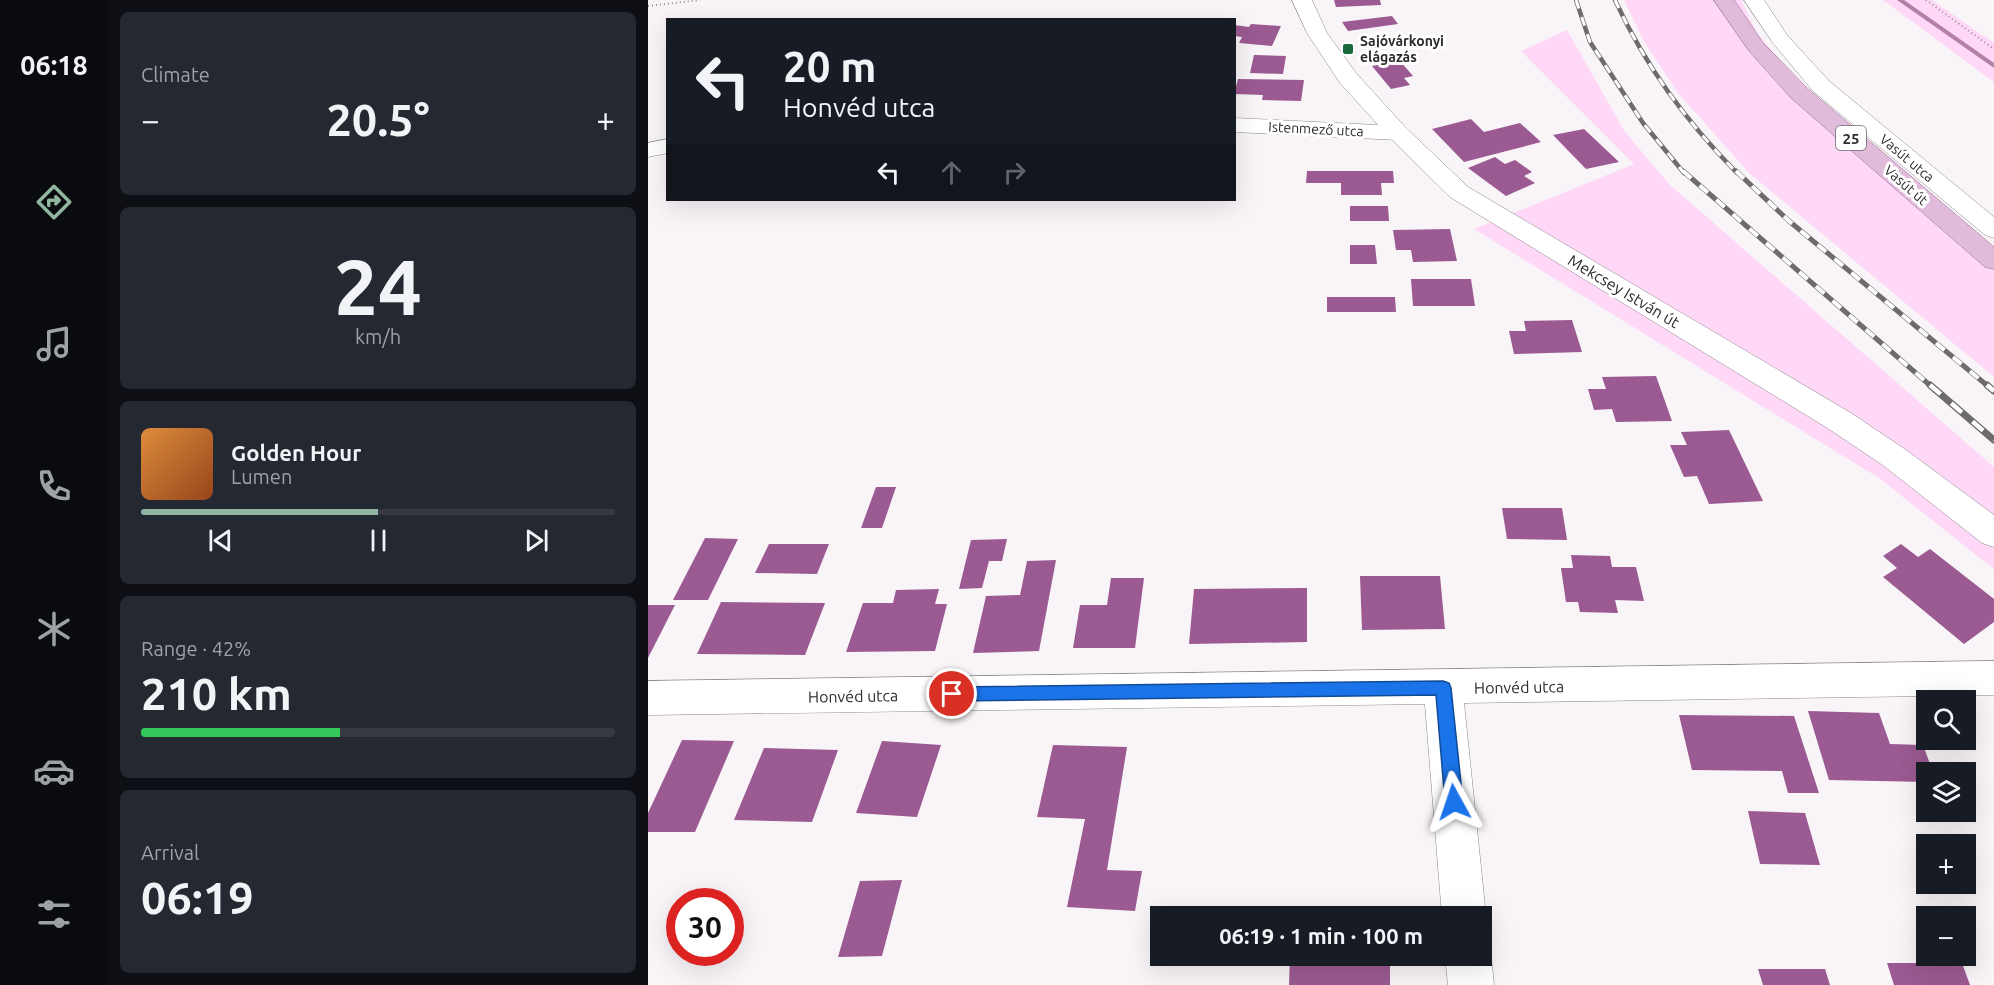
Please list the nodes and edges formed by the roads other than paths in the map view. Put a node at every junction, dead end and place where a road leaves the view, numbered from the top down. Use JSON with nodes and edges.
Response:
{"nodes":[{"id":1,"x":1302,"y":0,"type":"edge"},
{"id":2,"x":1724,"y":0,"type":"edge"},
{"id":3,"x":1754,"y":0,"type":"edge"},
{"id":4,"x":1236,"y":125,"type":"edge"},
{"id":5,"x":1398,"y":133,"type":"junction"},
{"id":6,"x":648,"y":137,"type":"edge"},
{"id":7,"x":666,"y":139,"type":"edge"},
{"id":8,"x":666,"y":146,"type":"edge"},
{"id":9,"x":648,"y":150,"type":"edge"},
{"id":10,"x":1994,"y":230,"type":"edge"},
{"id":11,"x":1994,"y":261,"type":"edge"},
{"id":12,"x":1994,"y":533,"type":"edge"},
{"id":13,"x":1994,"y":678,"type":"edge"},
{"id":14,"x":1443,"y":688,"type":"junction"},
{"id":15,"x":648,"y":698,"type":"edge"},
{"id":16,"x":1463,"y":906,"type":"edge"},
{"id":17,"x":1469,"y":966,"type":"edge"},
{"id":18,"x":1471,"y":985,"type":"edge"}],
"edges":[{"from":1,"to":5,"type":"street","name":"Mekcsey István út"},
{"from":2,"to":11,"type":"main road","name":"Vasút út","number":"25"},
{"from":3,"to":10,"type":"street","name":"Vasút utca"},
{"from":4,"to":5,"type":"street","name":"Istenmező utca"},
{"from":5,"to":12,"type":"street","name":"Mekcsey István út"},
{"from":6,"to":7,"type":"street"},
{"from":8,"to":9,"type":"street"},
{"from":13,"to":14,"type":"street","name":"Honvéd utca"},
{"from":14,"to":15,"type":"street","name":"Honvéd utca"},
{"from":14,"to":16,"type":"street"},
{"from":17,"to":18,"type":"street"}]}
